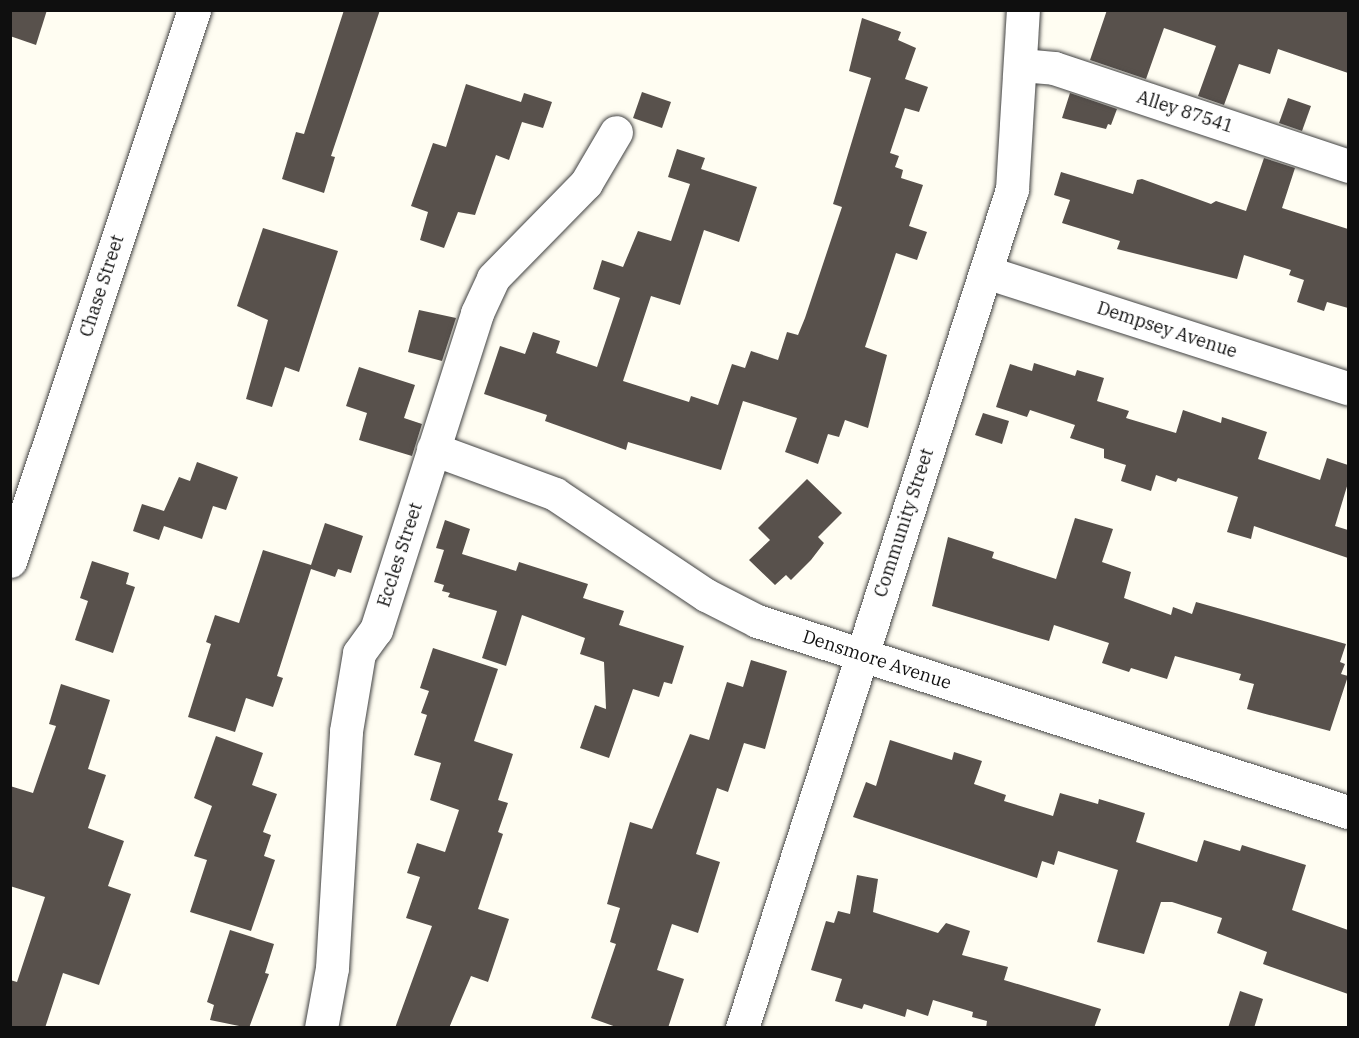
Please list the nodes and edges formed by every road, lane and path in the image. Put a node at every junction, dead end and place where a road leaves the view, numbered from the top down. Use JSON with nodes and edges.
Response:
{"nodes":[{"id":1,"x":194,"y":10,"type":"edge"},
{"id":2,"x":1023,"y":10,"type":"edge"},
{"id":3,"x":1021,"y":65,"type":"junction"},
{"id":4,"x":616,"y":132,"type":"dead end"},
{"id":5,"x":1348,"y":166,"type":"edge"},
{"id":6,"x":986,"y":272,"type":"junction"},
{"id":7,"x":1348,"y":388,"type":"edge"},
{"id":8,"x":433,"y":449,"type":"junction"},
{"id":9,"x":10,"y":561,"type":"edge"},
{"id":10,"x":861,"y":655,"type":"junction"},
{"id":11,"x":1348,"y":812,"type":"edge"},
{"id":12,"x":321,"y":1028,"type":"edge"},
{"id":13,"x":742,"y":1028,"type":"edge"}],
"edges":[{"from":1,"to":9,"type":"street","name":"Chase Street"},
{"from":2,"to":3,"type":"street","name":"Community Street"},
{"from":3,"to":5,"type":"street","name":"Alley 87541"},
{"from":3,"to":6,"type":"street","name":"Community Street"},
{"from":4,"to":8,"type":"street","name":"Eccles Street"},
{"from":6,"to":7,"type":"street","name":"Dempsey Avenue"},
{"from":6,"to":10,"type":"street","name":"Community Street"},
{"from":8,"to":10,"type":"street","name":"Densmore Avenue"},
{"from":8,"to":12,"type":"street","name":"Eccles Street"},
{"from":10,"to":11,"type":"street","name":"Densmore Avenue"},
{"from":10,"to":13,"type":"street","name":"Community Street"}]}
